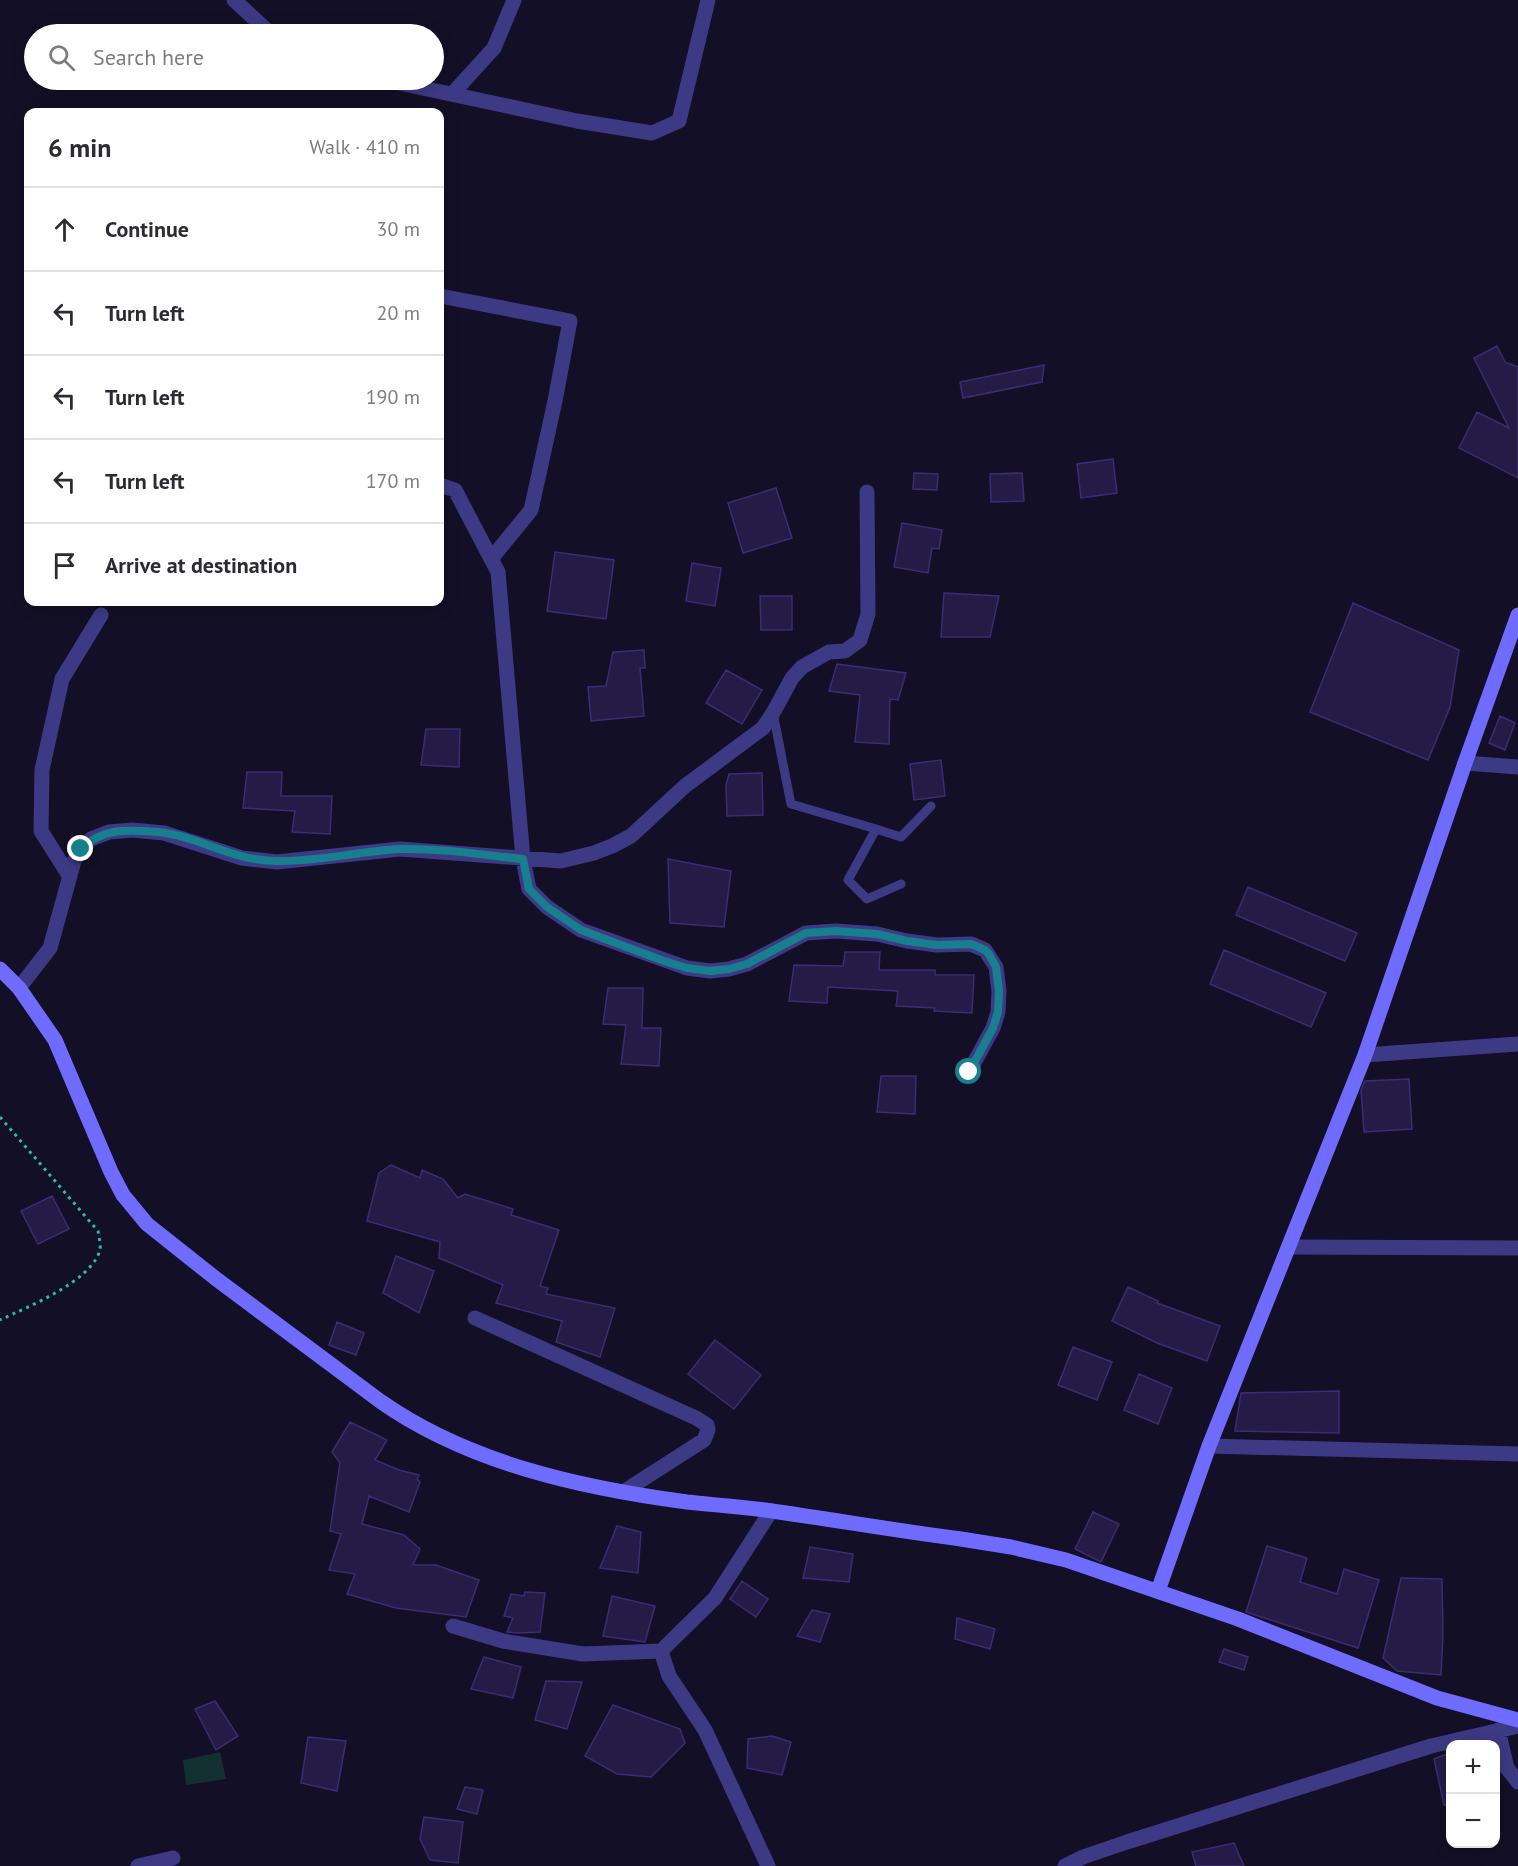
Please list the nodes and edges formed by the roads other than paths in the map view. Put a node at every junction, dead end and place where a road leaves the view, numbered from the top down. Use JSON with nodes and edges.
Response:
{"nodes":[{"id":1,"x":234,"y":0,"type":"edge"},
{"id":2,"x":514,"y":0,"type":"edge"},
{"id":3,"x":708,"y":0,"type":"edge"},
{"id":4,"x":261,"y":24,"type":"edge"},
{"id":5,"x":433,"y":90,"type":"edge"},
{"id":6,"x":452,"y":94,"type":"junction"},
{"id":7,"x":444,"y":297,"type":"edge"},
{"id":8,"x":444,"y":486,"type":"edge"},
{"id":9,"x":867,"y":492,"type":"dead end"},
{"id":10,"x":491,"y":559,"type":"junction"},
{"id":11,"x":101,"y":615,"type":"dead end"},
{"id":12,"x":1518,"y":615,"type":"edge"},
{"id":13,"x":773,"y":713,"type":"junction"},
{"id":14,"x":1465,"y":763,"type":"junction"},
{"id":15,"x":1518,"y":767,"type":"edge"},
{"id":16,"x":931,"y":806,"type":"dead end"},
{"id":17,"x":876,"y":829,"type":"junction"},
{"id":18,"x":523,"y":859,"type":"junction"},
{"id":19,"x":70,"y":877,"type":"junction"},
{"id":20,"x":901,"y":884,"type":"dead end"},
{"id":21,"x":0,"y":969,"type":"edge"},
{"id":22,"x":19,"y":988,"type":"junction"},
{"id":23,"x":1518,"y":1044,"type":"edge"},
{"id":24,"x":1365,"y":1055,"type":"junction"},
{"id":25,"x":969,"y":1072,"type":"dead end"},
{"id":26,"x":1290,"y":1247,"type":"junction"},
{"id":27,"x":1518,"y":1248,"type":"edge"},
{"id":28,"x":475,"y":1318,"type":"dead end"},
{"id":29,"x":1209,"y":1446,"type":"junction"},
{"id":30,"x":1518,"y":1454,"type":"edge"},
{"id":31,"x":623,"y":1492,"type":"junction"},
{"id":32,"x":771,"y":1511,"type":"junction"},
{"id":33,"x":1158,"y":1591,"type":"junction"},
{"id":34,"x":453,"y":1626,"type":"dead end"},
{"id":35,"x":661,"y":1652,"type":"junction"},
{"id":36,"x":1518,"y":1720,"type":"edge"},
{"id":37,"x":1518,"y":1726,"type":"edge"},
{"id":38,"x":1498,"y":1730,"type":"junction"},
{"id":39,"x":1518,"y":1782,"type":"edge"},
{"id":40,"x":173,"y":1858,"type":"dead end"},
{"id":41,"x":138,"y":1866,"type":"edge"},
{"id":42,"x":768,"y":1866,"type":"edge"},
{"id":43,"x":1065,"y":1866,"type":"edge"}],
"edges":[{"from":1,"to":4,"type":"street"},
{"from":2,"to":6,"type":"street"},
{"from":3,"to":6,"type":"street"},
{"from":5,"to":6,"type":"street"},
{"from":7,"to":10,"type":"street"},
{"from":8,"to":10,"type":"street"},
{"from":9,"to":13,"type":"street"},
{"from":10,"to":18,"type":"street"},
{"from":11,"to":19,"type":"street"},
{"from":12,"to":14,"type":"street"},
{"from":13,"to":17,"type":"lane"},
{"from":13,"to":18,"type":"street"},
{"from":14,"to":15,"type":"street"},
{"from":14,"to":24,"type":"street"},
{"from":16,"to":17,"type":"lane"},
{"from":17,"to":20,"type":"lane"},
{"from":18,"to":19,"type":"street"},
{"from":18,"to":25,"type":"street"},
{"from":19,"to":22,"type":"street"},
{"from":21,"to":22,"type":"street"},
{"from":22,"to":31,"type":"street"},
{"from":23,"to":24,"type":"street"},
{"from":24,"to":26,"type":"street"},
{"from":26,"to":27,"type":"street"},
{"from":26,"to":29,"type":"street"},
{"from":28,"to":31,"type":"street"},
{"from":29,"to":30,"type":"street"},
{"from":29,"to":33,"type":"street"},
{"from":31,"to":32,"type":"street"},
{"from":32,"to":33,"type":"street"},
{"from":32,"to":35,"type":"street"},
{"from":33,"to":36,"type":"street"},
{"from":34,"to":35,"type":"street"},
{"from":35,"to":42,"type":"street"},
{"from":37,"to":38,"type":"street"},
{"from":38,"to":39,"type":"street"},
{"from":38,"to":43,"type":"street"},
{"from":40,"to":41,"type":"street"}]}
